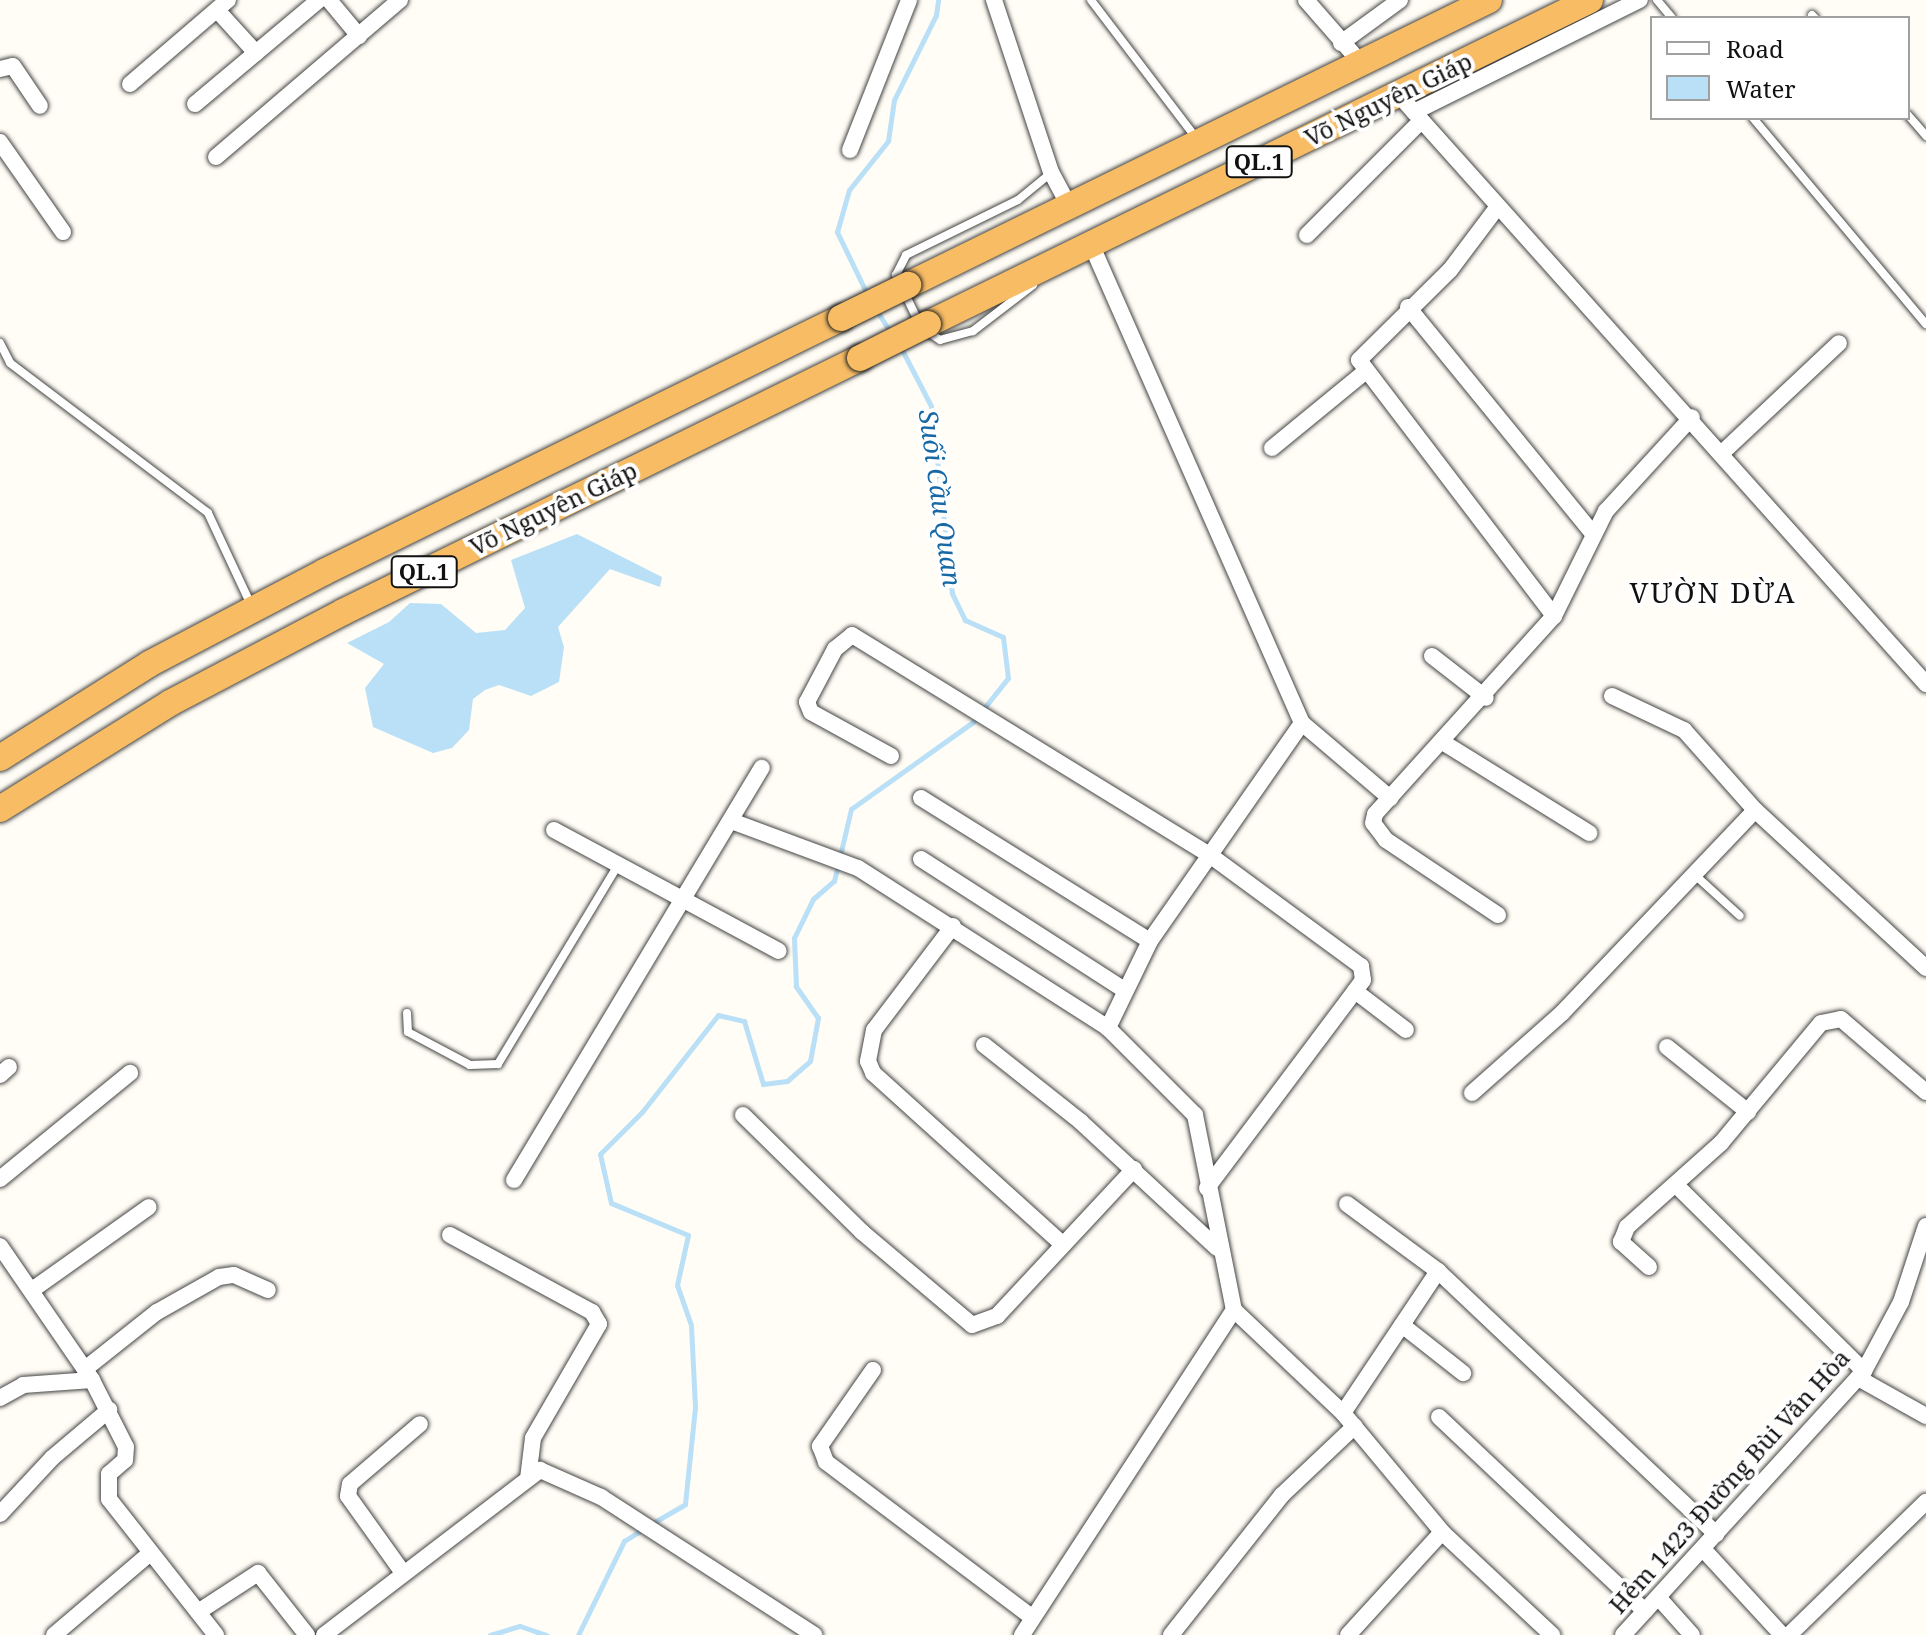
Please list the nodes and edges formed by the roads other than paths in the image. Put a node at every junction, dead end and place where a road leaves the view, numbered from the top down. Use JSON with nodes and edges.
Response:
{"nodes":[{"id":1,"x":319,"y":0,"type":"edge"},
{"id":2,"x":329,"y":0,"type":"edge"},
{"id":3,"x":400,"y":0,"type":"edge"},
{"id":4,"x":909,"y":0,"type":"edge"},
{"id":5,"x":1091,"y":0,"type":"edge"},
{"id":6,"x":1306,"y":0,"type":"edge"},
{"id":7,"x":1400,"y":0,"type":"edge"},
{"id":8,"x":1489,"y":0,"type":"edge"},
{"id":9,"x":1590,"y":0,"type":"edge"},
{"id":10,"x":1640,"y":0,"type":"edge"},
{"id":11,"x":1657,"y":0,"type":"edge"},
{"id":12,"x":991,"y":2,"type":"edge"},
{"id":13,"x":222,"y":5,"type":"edge"},
{"id":14,"x":1670,"y":16,"type":"edge"},
{"id":15,"x":359,"y":36,"type":"junction"},
{"id":16,"x":1341,"y":43,"type":"junction"},
{"id":17,"x":256,"y":53,"type":"junction"},
{"id":18,"x":1361,"y":63,"type":"junction"},
{"id":19,"x":0,"y":69,"type":"edge"},
{"id":20,"x":130,"y":84,"type":"dead end"},
{"id":21,"x":195,"y":104,"type":"dead end"},
{"id":22,"x":40,"y":106,"type":"dead end"},
{"id":23,"x":1411,"y":109,"type":"junction"},
{"id":24,"x":1910,"y":117,"type":"edge"},
{"id":25,"x":1755,"y":120,"type":"edge"},
{"id":26,"x":1926,"y":136,"type":"edge"},
{"id":27,"x":0,"y":142,"type":"edge"},
{"id":28,"x":1199,"y":142,"type":"junction"},
{"id":29,"x":850,"y":150,"type":"dead end"},
{"id":30,"x":216,"y":157,"type":"dead end"},
{"id":31,"x":1051,"y":172,"type":"junction"},
{"id":32,"x":1069,"y":206,"type":"junction"},
{"id":33,"x":1496,"y":209,"type":"junction"},
{"id":34,"x":63,"y":232,"type":"dead end"},
{"id":35,"x":1307,"y":235,"type":"dead end"},
{"id":36,"x":1093,"y":248,"type":"junction"},
{"id":37,"x":1408,"y":307,"type":"junction"},
{"id":38,"x":1926,"y":324,"type":"edge"},
{"id":39,"x":0,"y":343,"type":"edge"},
{"id":40,"x":1839,"y":343,"type":"dead end"},
{"id":41,"x":1365,"y":372,"type":"junction"},
{"id":42,"x":1692,"y":417,"type":"junction"},
{"id":43,"x":1272,"y":448,"type":"dead end"},
{"id":44,"x":1723,"y":452,"type":"junction"},
{"id":45,"x":1593,"y":534,"type":"junction"},
{"id":46,"x":253,"y":609,"type":"junction"},
{"id":47,"x":1554,"y":616,"type":"junction"},
{"id":48,"x":1432,"y":656,"type":"dead end"},
{"id":49,"x":1926,"y":684,"type":"edge"},
{"id":50,"x":1612,"y":696,"type":"dead end"},
{"id":51,"x":1486,"y":698,"type":"junction"},
{"id":52,"x":1302,"y":723,"type":"junction"},
{"id":53,"x":1444,"y":743,"type":"junction"},
{"id":54,"x":891,"y":756,"type":"dead end"},
{"id":55,"x":0,"y":758,"type":"edge"},
{"id":56,"x":762,"y":768,"type":"dead end"},
{"id":57,"x":921,"y":798,"type":"dead end"},
{"id":58,"x":1390,"y":798,"type":"junction"},
{"id":59,"x":0,"y":809,"type":"edge"},
{"id":60,"x":1755,"y":810,"type":"junction"},
{"id":61,"x":734,"y":822,"type":"junction"},
{"id":62,"x":554,"y":830,"type":"dead end"},
{"id":63,"x":1589,"y":833,"type":"dead end"},
{"id":64,"x":1207,"y":853,"type":"junction"},
{"id":65,"x":921,"y":859,"type":"dead end"},
{"id":66,"x":619,"y":864,"type":"junction"},
{"id":67,"x":1696,"y":876,"type":"junction"},
{"id":68,"x":688,"y":900,"type":"junction"},
{"id":69,"x":1498,"y":915,"type":"dead end"},
{"id":70,"x":1740,"y":916,"type":"dead end"},
{"id":71,"x":953,"y":926,"type":"junction"},
{"id":72,"x":1150,"y":941,"type":"junction"},
{"id":73,"x":779,"y":951,"type":"dead end"},
{"id":74,"x":1926,"y":968,"type":"edge"},
{"id":75,"x":1124,"y":990,"type":"junction"},
{"id":76,"x":1355,"y":991,"type":"junction"},
{"id":77,"x":407,"y":1013,"type":"dead end"},
{"id":78,"x":1108,"y":1028,"type":"junction"},
{"id":79,"x":1406,"y":1030,"type":"dead end"},
{"id":80,"x":984,"y":1045,"type":"dead end"},
{"id":81,"x":1667,"y":1047,"type":"dead end"},
{"id":82,"x":130,"y":1073,"type":"dead end"},
{"id":83,"x":1926,"y":1092,"type":"edge"},
{"id":84,"x":1472,"y":1093,"type":"dead end"},
{"id":85,"x":1748,"y":1112,"type":"junction"},
{"id":86,"x":743,"y":1115,"type":"dead end"},
{"id":87,"x":1134,"y":1169,"type":"junction"},
{"id":88,"x":0,"y":1179,"type":"edge"},
{"id":89,"x":514,"y":1180,"type":"dead end"},
{"id":90,"x":1677,"y":1186,"type":"junction"},
{"id":91,"x":1207,"y":1188,"type":"junction"},
{"id":92,"x":1347,"y":1204,"type":"dead end"},
{"id":93,"x":149,"y":1207,"type":"dead end"},
{"id":94,"x":1926,"y":1226,"type":"edge"},
{"id":95,"x":450,"y":1235,"type":"dead end"},
{"id":96,"x":1062,"y":1244,"type":"junction"},
{"id":97,"x":0,"y":1246,"type":"edge"},
{"id":98,"x":1217,"y":1248,"type":"junction"},
{"id":99,"x":1649,"y":1267,"type":"dead end"},
{"id":100,"x":1438,"y":1271,"type":"junction"},
{"id":101,"x":32,"y":1290,"type":"junction"},
{"id":102,"x":268,"y":1290,"type":"dead end"},
{"id":103,"x":1234,"y":1310,"type":"junction"},
{"id":104,"x":1402,"y":1325,"type":"junction"},
{"id":105,"x":873,"y":1370,"type":"dead end"},
{"id":106,"x":1463,"y":1373,"type":"dead end"},
{"id":107,"x":88,"y":1375,"type":"junction"},
{"id":108,"x":1861,"y":1375,"type":"junction"},
{"id":109,"x":0,"y":1398,"type":"edge"},
{"id":110,"x":109,"y":1410,"type":"junction"},
{"id":111,"x":1343,"y":1413,"type":"junction"},
{"id":112,"x":1926,"y":1416,"type":"edge"},
{"id":113,"x":1439,"y":1417,"type":"dead end"},
{"id":114,"x":420,"y":1424,"type":"dead end"},
{"id":115,"x":1355,"y":1426,"type":"junction"},
{"id":116,"x":528,"y":1476,"type":"junction"},
{"id":117,"x":1926,"y":1502,"type":"edge"},
{"id":118,"x":0,"y":1514,"type":"edge"},
{"id":119,"x":1442,"y":1532,"type":"junction"},
{"id":120,"x":1716,"y":1534,"type":"junction"},
{"id":121,"x":1703,"y":1549,"type":"junction"},
{"id":122,"x":148,"y":1555,"type":"junction"},
{"id":123,"x":401,"y":1570,"type":"junction"},
{"id":124,"x":1658,"y":1597,"type":"junction"},
{"id":125,"x":1645,"y":1611,"type":"junction"},
{"id":126,"x":198,"y":1612,"type":"junction"},
{"id":127,"x":1032,"y":1617,"type":"junction"},
{"id":128,"x":210,"y":1633,"type":"edge"},
{"id":129,"x":54,"y":1635,"type":"edge"},
{"id":130,"x":307,"y":1635,"type":"edge"},
{"id":131,"x":324,"y":1635,"type":"edge"},
{"id":132,"x":814,"y":1635,"type":"edge"},
{"id":133,"x":1022,"y":1635,"type":"edge"},
{"id":134,"x":1171,"y":1635,"type":"edge"},
{"id":135,"x":1348,"y":1635,"type":"edge"},
{"id":136,"x":1552,"y":1635,"type":"edge"},
{"id":137,"x":1623,"y":1635,"type":"edge"},
{"id":138,"x":1692,"y":1635,"type":"edge"},
{"id":139,"x":1782,"y":1635,"type":"edge"},
{"id":140,"x":1789,"y":1635,"type":"edge"}],
"edges":[{"from":1,"to":17,"type":"street"},
{"from":2,"to":15,"type":"street"},
{"from":3,"to":15,"type":"street"},
{"from":4,"to":29,"type":"street"},
{"from":5,"to":28,"type":"lane"},
{"from":6,"to":16,"type":"street"},
{"from":7,"to":16,"type":"street"},
{"from":8,"to":18,"type":"highway","name":"Võ Nguyên Giáp","number":"QL.1"},
{"from":9,"to":23,"type":"highway","name":"Võ Nguyên Giáp","number":"QL.1"},
{"from":10,"to":23,"type":"street"},
{"from":11,"to":14,"type":"lane"},
{"from":12,"to":31,"type":"street"},
{"from":13,"to":17,"type":"street"},
{"from":13,"to":20,"type":"street"},
{"from":15,"to":30,"type":"street"},
{"from":16,"to":18,"type":"street"},
{"from":17,"to":21,"type":"street"},
{"from":18,"to":28,"type":"highway","name":"Võ Nguyên Giáp","number":"QL.1"},
{"from":19,"to":22,"type":"street"},
{"from":23,"to":33,"type":"street"},
{"from":23,"to":35,"type":"street"},
{"from":23,"to":36,"type":"highway","name":"Võ Nguyên Giáp","number":"QL.1"},
{"from":24,"to":26,"type":"lane"},
{"from":25,"to":38,"type":"lane"},
{"from":27,"to":34,"type":"street"},
{"from":28,"to":32,"type":"highway","name":"Võ Nguyên Giáp","number":"QL.1"},
{"from":31,"to":32,"type":"street"},
{"from":31,"to":36,"type":"lane"},
{"from":32,"to":46,"type":"highway","name":"Võ Nguyên Giáp","number":"QL.1","bridge":true},
{"from":33,"to":37,"type":"street"},
{"from":33,"to":42,"type":"street"},
{"from":36,"to":52,"type":"street"},
{"from":36,"to":59,"type":"highway","name":"Võ Nguyên Giáp","number":"QL.1","bridge":true},
{"from":37,"to":41,"type":"street"},
{"from":37,"to":45,"type":"street"},
{"from":39,"to":46,"type":"lane"},
{"from":40,"to":44,"type":"street"},
{"from":41,"to":43,"type":"street"},
{"from":41,"to":47,"type":"street"},
{"from":42,"to":44,"type":"street"},
{"from":42,"to":45,"type":"street"},
{"from":44,"to":49,"type":"street"},
{"from":45,"to":47,"type":"street"},
{"from":46,"to":55,"type":"highway","name":"Võ Nguyên Giáp","number":"QL.1"},
{"from":47,"to":51,"type":"street"},
{"from":48,"to":51,"type":"street"},
{"from":50,"to":60,"type":"street"},
{"from":51,"to":53,"type":"street"},
{"from":52,"to":58,"type":"street"},
{"from":52,"to":64,"type":"street"},
{"from":53,"to":58,"type":"street"},
{"from":53,"to":63,"type":"street"},
{"from":54,"to":64,"type":"street"},
{"from":56,"to":61,"type":"street"},
{"from":57,"to":72,"type":"street"},
{"from":58,"to":69,"type":"street"},
{"from":60,"to":67,"type":"street"},
{"from":60,"to":74,"type":"street"},
{"from":61,"to":68,"type":"street"},
{"from":61,"to":71,"type":"street"},
{"from":62,"to":66,"type":"street"},
{"from":64,"to":72,"type":"street"},
{"from":64,"to":76,"type":"street"},
{"from":65,"to":75,"type":"street"},
{"from":66,"to":68,"type":"street"},
{"from":66,"to":77,"type":"lane"},
{"from":67,"to":70,"type":"lane"},
{"from":67,"to":84,"type":"street"},
{"from":68,"to":73,"type":"street"},
{"from":68,"to":89,"type":"street"},
{"from":71,"to":78,"type":"street"},
{"from":71,"to":96,"type":"street"},
{"from":72,"to":75,"type":"street"},
{"from":75,"to":78,"type":"street"},
{"from":76,"to":79,"type":"street"},
{"from":76,"to":91,"type":"street"},
{"from":78,"to":91,"type":"street"},
{"from":80,"to":87,"type":"street"},
{"from":81,"to":85,"type":"street"},
{"from":82,"to":88,"type":"street"},
{"from":83,"to":85,"type":"street"},
{"from":85,"to":90,"type":"street"},
{"from":86,"to":96,"type":"street"},
{"from":87,"to":96,"type":"street"},
{"from":87,"to":98,"type":"street"},
{"from":90,"to":99,"type":"street"},
{"from":90,"to":108,"type":"street"},
{"from":91,"to":98,"type":"street"},
{"from":92,"to":100,"type":"street"},
{"from":93,"to":101,"type":"street"},
{"from":94,"to":108,"type":"street","name":"Hẻm 1423 Đường Bùi Văn Hòa"},
{"from":95,"to":116,"type":"street"},
{"from":97,"to":101,"type":"street"},
{"from":98,"to":103,"type":"street"},
{"from":100,"to":104,"type":"street"},
{"from":100,"to":120,"type":"street"},
{"from":101,"to":107,"type":"street"},
{"from":102,"to":107,"type":"street"},
{"from":103,"to":111,"type":"street"},
{"from":103,"to":127,"type":"street"},
{"from":104,"to":106,"type":"street"},
{"from":104,"to":111,"type":"street"},
{"from":105,"to":127,"type":"street"},
{"from":107,"to":109,"type":"street"},
{"from":107,"to":110,"type":"street"},
{"from":108,"to":112,"type":"street"},
{"from":108,"to":120,"type":"street","name":"Hẻm 1423 Đường Bùi Văn Hòa"},
{"from":110,"to":118,"type":"street"},
{"from":110,"to":122,"type":"street"},
{"from":111,"to":115,"type":"street"},
{"from":113,"to":125,"type":"street"},
{"from":114,"to":123,"type":"street"},
{"from":115,"to":119,"type":"street"},
{"from":115,"to":134,"type":"street"},
{"from":116,"to":123,"type":"street"},
{"from":116,"to":132,"type":"street"},
{"from":117,"to":140,"type":"street"},
{"from":119,"to":135,"type":"street"},
{"from":119,"to":136,"type":"street"},
{"from":120,"to":121,"type":"street","name":"Hẻm 1423 Đường Bùi Văn Hòa"},
{"from":121,"to":124,"type":"street","name":"Hẻm 1423 Đường Bùi Văn Hòa"},
{"from":121,"to":139,"type":"street"},
{"from":122,"to":126,"type":"street"},
{"from":122,"to":129,"type":"street"},
{"from":123,"to":131,"type":"street"},
{"from":124,"to":125,"type":"street","name":"Hẻm 1423 Đường Bùi Văn Hòa"},
{"from":124,"to":138,"type":"street"},
{"from":125,"to":137,"type":"street","name":"Hẻm 1423 Đường Bùi Văn Hòa"},
{"from":126,"to":128,"type":"street"},
{"from":126,"to":130,"type":"street"},
{"from":127,"to":133,"type":"street"}]}
